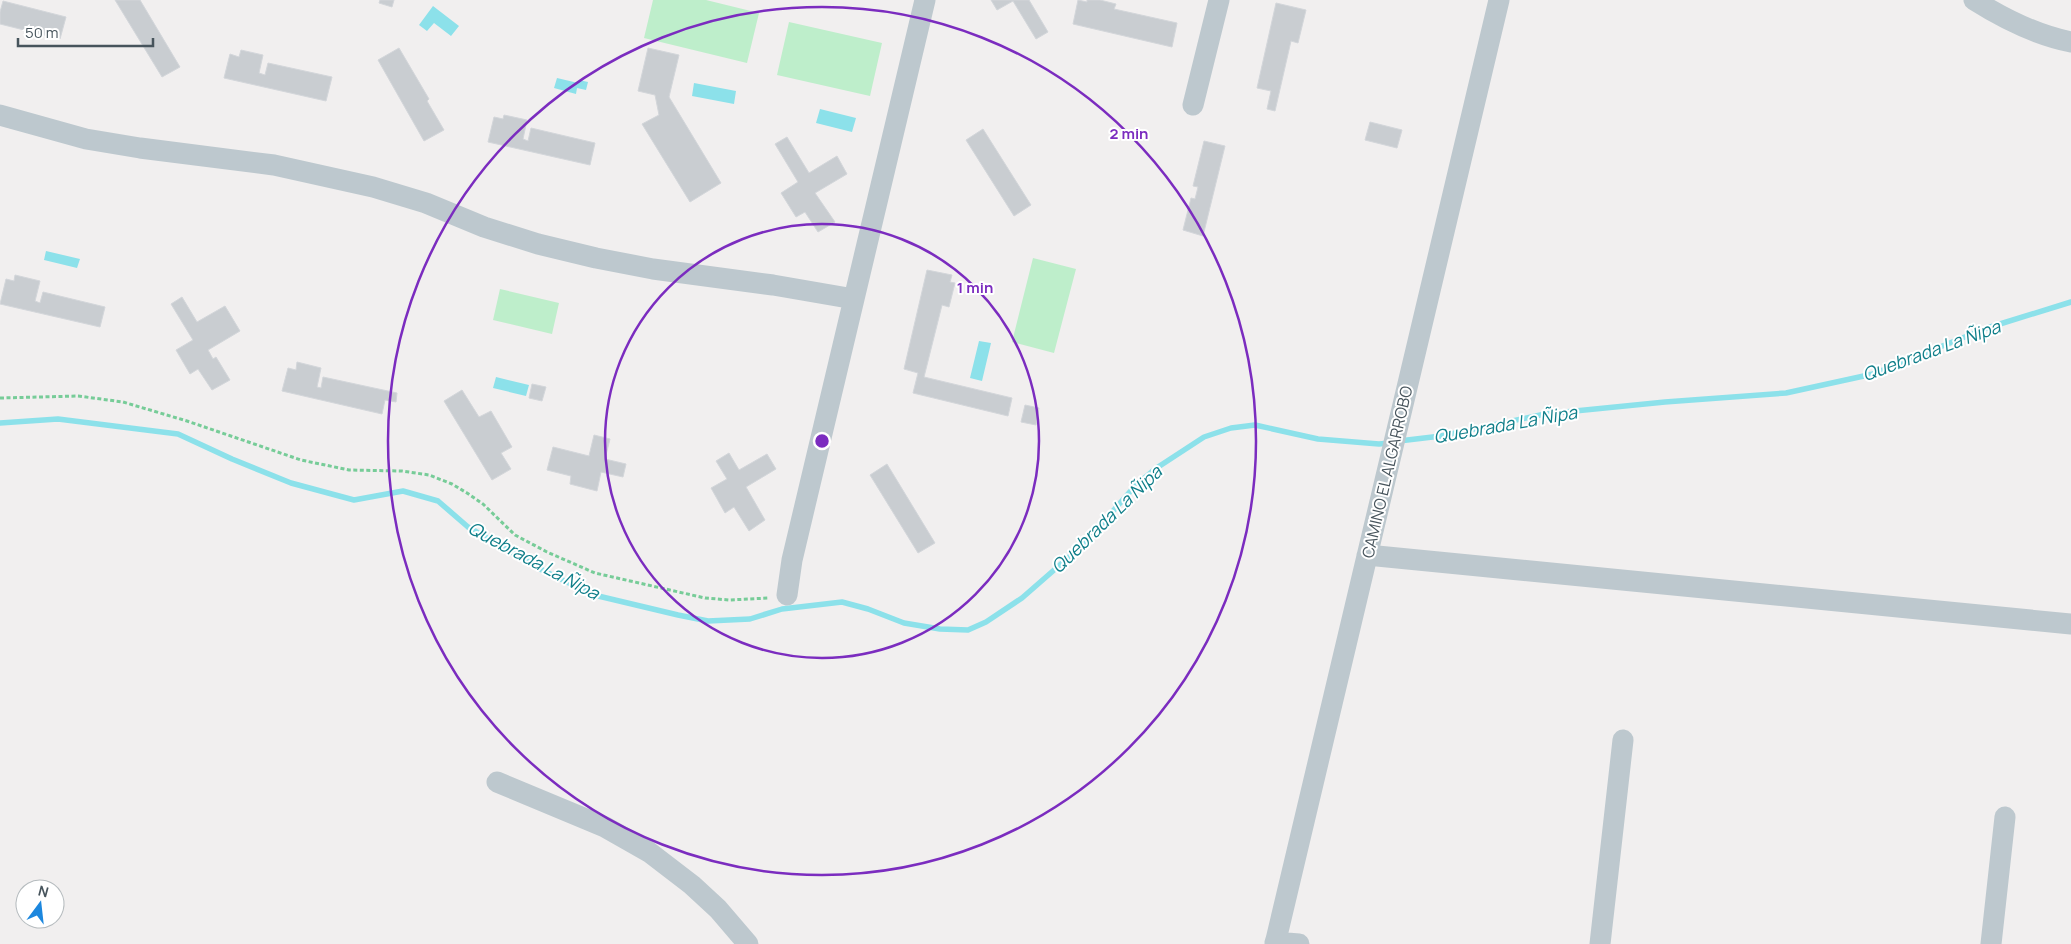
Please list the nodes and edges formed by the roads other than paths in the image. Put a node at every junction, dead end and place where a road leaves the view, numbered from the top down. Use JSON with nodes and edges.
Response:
{"nodes":[{"id":1,"x":925,"y":0,"type":"edge"},
{"id":2,"x":1219,"y":0,"type":"edge"},
{"id":3,"x":1499,"y":0,"type":"edge"},
{"id":4,"x":1974,"y":0,"type":"edge"},
{"id":5,"x":2071,"y":42,"type":"edge"},
{"id":6,"x":1194,"y":105,"type":"dead end"},
{"id":7,"x":0,"y":114,"type":"edge"},
{"id":8,"x":854,"y":299,"type":"junction"},
{"id":9,"x":1367,"y":556,"type":"junction"},
{"id":10,"x":787,"y":595,"type":"road end"},
{"id":11,"x":2071,"y":624,"type":"edge"},
{"id":12,"x":1622,"y":740,"type":"dead end"},
{"id":13,"x":497,"y":782,"type":"dead end"},
{"id":14,"x":2004,"y":817,"type":"dead end"},
{"id":15,"x":1275,"y":943,"type":"edge"},
{"id":16,"x":748,"y":944,"type":"edge"},
{"id":17,"x":1299,"y":944,"type":"edge"},
{"id":18,"x":1600,"y":944,"type":"edge"},
{"id":19,"x":1990,"y":944,"type":"edge"}],
"edges":[{"from":1,"to":8,"type":"street"},
{"from":2,"to":6,"type":"street"},
{"from":3,"to":9,"type":"street","name":"CAMINO EL ALGARROBO"},
{"from":4,"to":5,"type":"street"},
{"from":7,"to":8,"type":"street"},
{"from":8,"to":10,"type":"street"},
{"from":9,"to":11,"type":"street"},
{"from":9,"to":15,"type":"street","name":"CAMINO EL ALGARROBO"},
{"from":12,"to":18,"type":"street"},
{"from":13,"to":16,"type":"street"},
{"from":14,"to":19,"type":"street"},
{"from":15,"to":17,"type":"street"}]}
